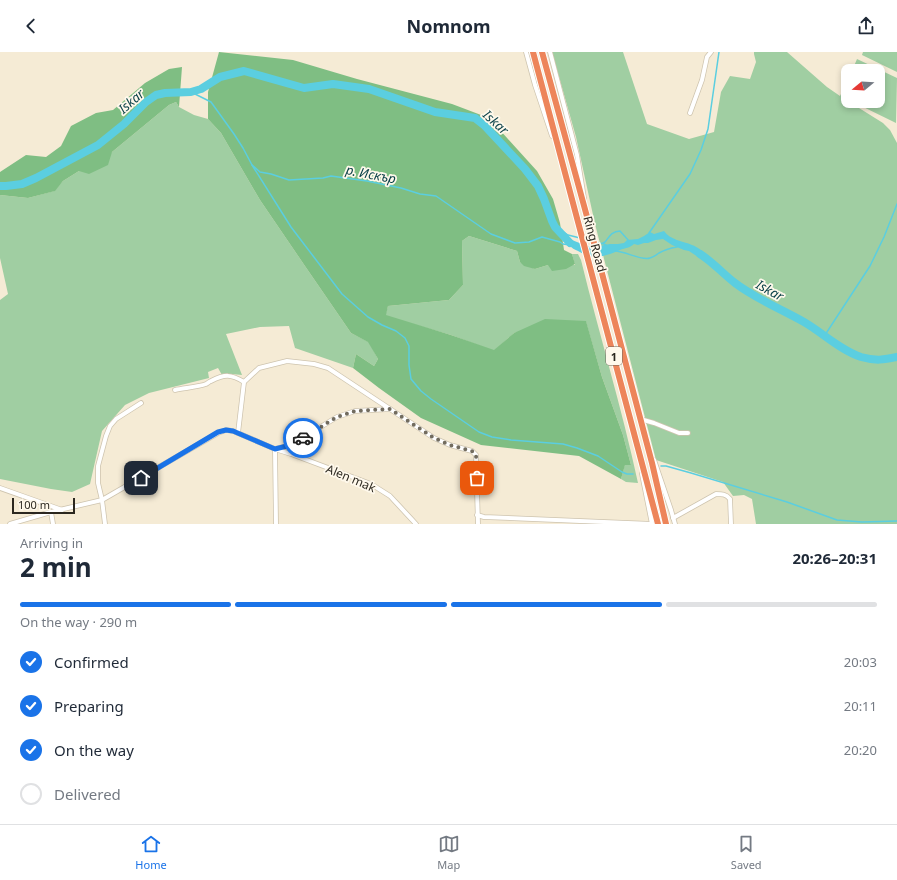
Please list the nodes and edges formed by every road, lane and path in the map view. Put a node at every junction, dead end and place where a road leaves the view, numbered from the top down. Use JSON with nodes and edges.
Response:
{"nodes":[{"id":1,"x":526,"y":52,"type":"edge"},
{"id":2,"x":533,"y":52,"type":"edge"},
{"id":3,"x":542,"y":52,"type":"edge"},
{"id":4,"x":550,"y":52,"type":"edge"},
{"id":5,"x":711,"y":52,"type":"edge"},
{"id":6,"x":690,"y":113,"type":"dead end"},
{"id":7,"x":572,"y":199,"type":"junction"},
{"id":8,"x":589,"y":224,"type":"junction"},
{"id":9,"x":244,"y":382,"type":"junction"},
{"id":10,"x":175,"y":390,"type":"dead end"},
{"id":11,"x":141,"y":403,"type":"dead end"},
{"id":12,"x":390,"y":409,"type":"junction"},
{"id":13,"x":640,"y":420,"type":"junction"},
{"id":14,"x":238,"y":433,"type":"junction"},
{"id":15,"x":688,"y":433,"type":"dead end"},
{"id":16,"x":636,"y":442,"type":"junction"},
{"id":17,"x":275,"y":449,"type":"junction"},
{"id":18,"x":0,"y":488,"type":"edge"},
{"id":19,"x":102,"y":500,"type":"junction"},
{"id":20,"x":62,"y":510,"type":"junction"},
{"id":21,"x":51,"y":512,"type":"junction"},
{"id":22,"x":477,"y":515,"type":"junction"},
{"id":23,"x":673,"y":518,"type":"junction"},
{"id":24,"x":607,"y":523,"type":"edge"},
{"id":25,"x":10,"y":524,"type":"edge"},
{"id":26,"x":53,"y":524,"type":"edge"},
{"id":27,"x":105,"y":524,"type":"edge"},
{"id":28,"x":276,"y":524,"type":"edge"},
{"id":29,"x":416,"y":524,"type":"edge"},
{"id":30,"x":478,"y":524,"type":"edge"},
{"id":31,"x":652,"y":524,"type":"edge"},
{"id":32,"x":658,"y":524,"type":"edge"},
{"id":33,"x":666,"y":524,"type":"edge"},
{"id":34,"x":675,"y":524,"type":"edge"},
{"id":35,"x":731,"y":524,"type":"edge"}],
"edges":[{"from":1,"to":7,"type":"street"},
{"from":2,"to":7,"type":"highway","name":"Ring Road","number":"1"},
{"from":3,"to":8,"type":"highway","name":"Ring Road","number":"1"},
{"from":4,"to":8,"type":"street"},
{"from":5,"to":6,"type":"street"},
{"from":7,"to":16,"type":"highway","name":"Ring Road","number":"1"},
{"from":8,"to":13,"type":"highway","name":"Ring Road","number":"1"},
{"from":9,"to":10,"type":"street"},
{"from":9,"to":12,"type":"street"},
{"from":9,"to":14,"type":"street"},
{"from":11,"to":19,"type":"street"},
{"from":12,"to":17,"type":"street"},
{"from":12,"to":22,"type":"street"},
{"from":13,"to":15,"type":"street"},
{"from":13,"to":23,"type":"street","name":"Ring Road"},
{"from":13,"to":33,"type":"highway","name":"Ring Road","number":"1"},
{"from":14,"to":17,"type":"street"},
{"from":14,"to":19,"type":"street"},
{"from":16,"to":31,"type":"street","name":"Ring Road"},
{"from":16,"to":32,"type":"highway","name":"Ring Road","number":"1"},
{"from":17,"to":28,"type":"street"},
{"from":17,"to":29,"type":"street","name":"Alen mak"},
{"from":18,"to":20,"type":"street"},
{"from":19,"to":20,"type":"street"},
{"from":19,"to":27,"type":"street"},
{"from":20,"to":21,"type":"street"},
{"from":21,"to":25,"type":"street"},
{"from":21,"to":26,"type":"street"},
{"from":22,"to":24,"type":"street"},
{"from":22,"to":30,"type":"street"},
{"from":23,"to":34,"type":"street","name":"Ring Road"},
{"from":23,"to":35,"type":"street"},
{"from":24,"to":31,"type":"street"}]}
